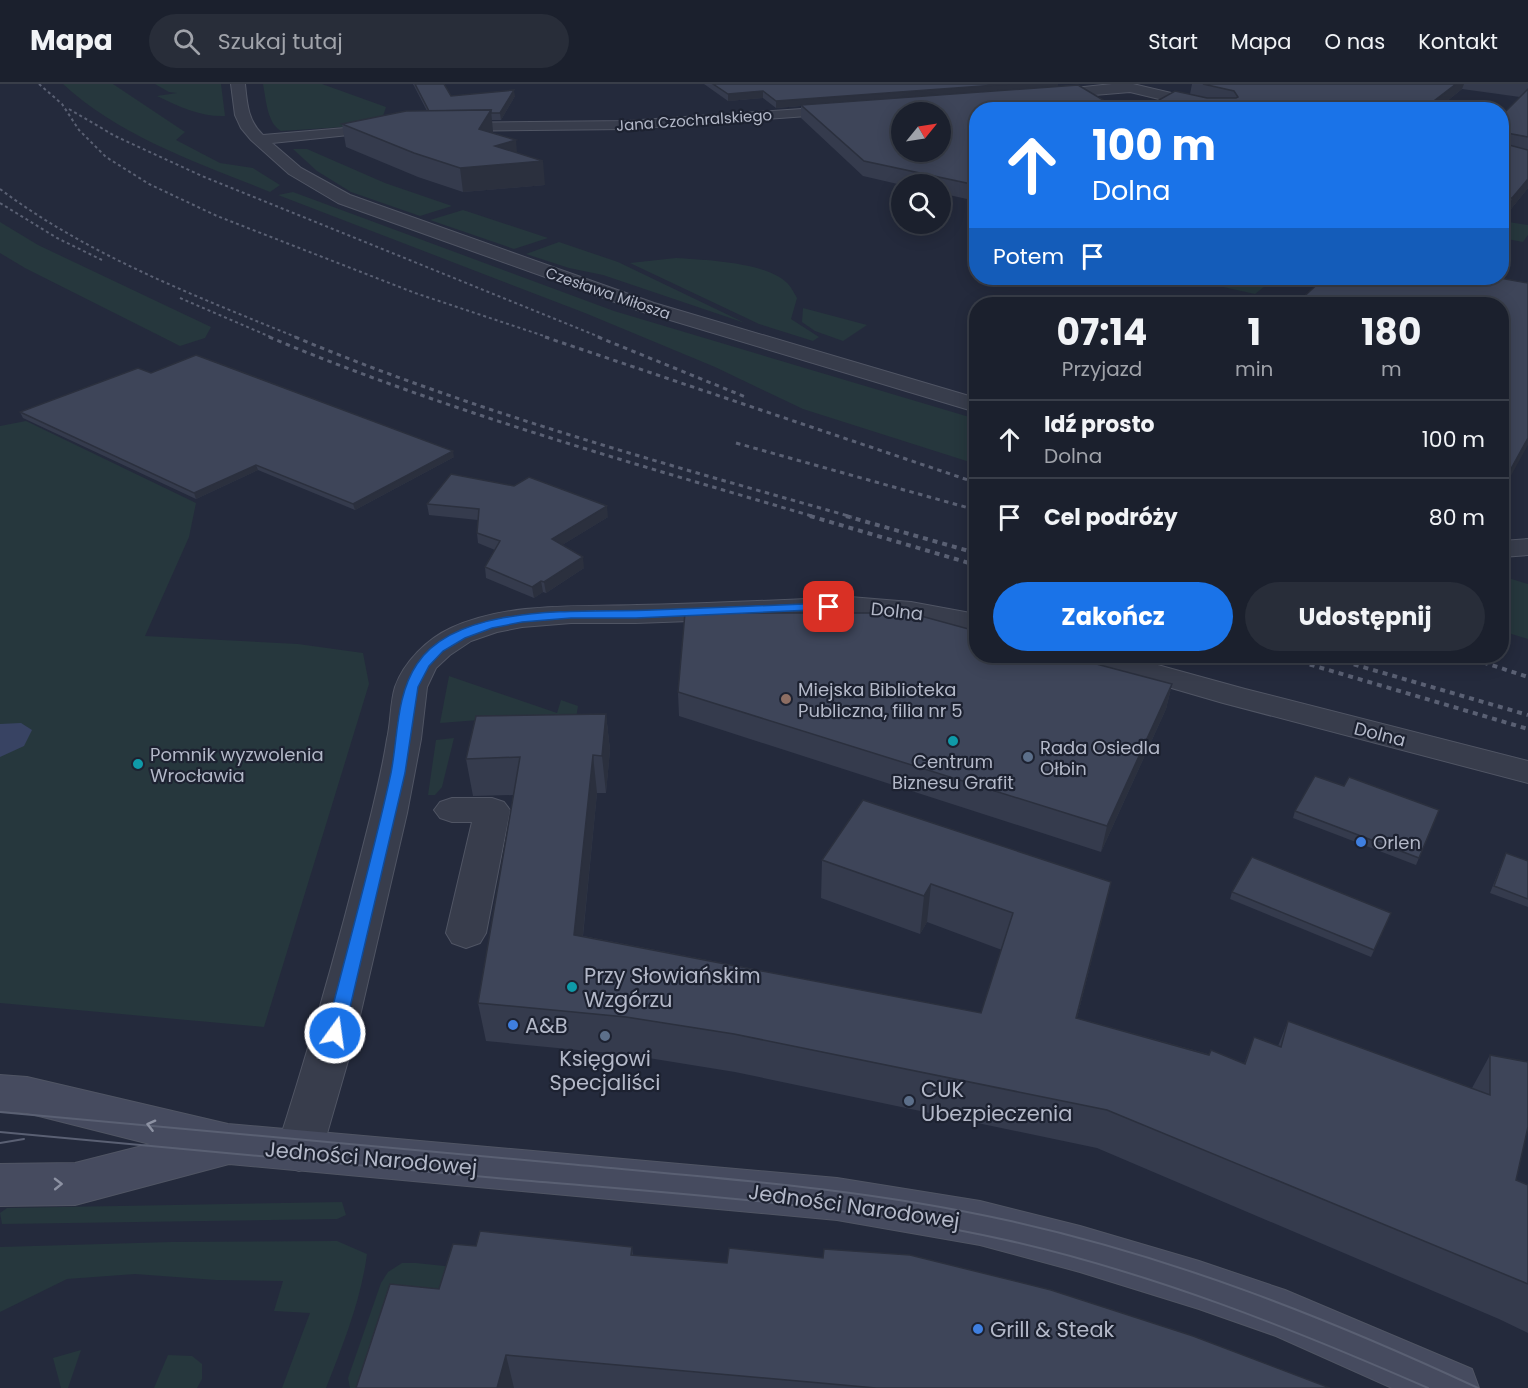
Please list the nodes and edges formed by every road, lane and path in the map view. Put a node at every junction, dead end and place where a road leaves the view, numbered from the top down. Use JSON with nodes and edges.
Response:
{"nodes":[{"id":1,"x":238,"y":84,"type":"edge"},
{"id":2,"x":1123,"y":86,"type":"edge"},
{"id":3,"x":1035,"y":96,"type":"edge"},
{"id":4,"x":1192,"y":102,"type":"edge"},
{"id":5,"x":865,"y":109,"type":"edge"},
{"id":6,"x":401,"y":127,"type":"edge"},
{"id":7,"x":434,"y":127,"type":"edge"},
{"id":8,"x":259,"y":140,"type":"junction"},
{"id":9,"x":969,"y":403,"type":"edge"},
{"id":10,"x":1528,"y":547,"type":"edge"},
{"id":11,"x":1509,"y":548,"type":"edge"},
{"id":12,"x":969,"y":622,"type":"edge"},
{"id":13,"x":1118,"y":663,"type":"edge"},
{"id":14,"x":1528,"y":772,"type":"edge"},
{"id":15,"x":452,"y":810,"type":"dead end"},
{"id":16,"x":466,"y":933,"type":"dead end"},
{"id":17,"x":0,"y":1093,"type":"edge"},
{"id":18,"x":228,"y":1144,"type":"junction"},
{"id":19,"x":298,"y":1151,"type":"junction"},
{"id":20,"x":0,"y":1185,"type":"edge"},
{"id":21,"x":1453,"y":1388,"type":"edge"}],
"edges":[{"from":1,"to":8,"type":"street","name":"Czesława Miłosza"},
{"from":2,"to":3,"type":"street"},
{"from":2,"to":4,"type":"street"},
{"from":5,"to":7,"type":"street","name":"Jana Czochralskiego"},
{"from":6,"to":8,"type":"street"},
{"from":8,"to":9,"type":"street","name":"Czesława Miłosza"},
{"from":10,"to":11,"type":"street"},
{"from":12,"to":19,"type":"street","name":"Dolna"},
{"from":13,"to":14,"type":"street","name":"Dolna"},
{"from":15,"to":16,"type":"street"},
{"from":18,"to":17,"type":"street","name":"Jedności Narodowej","one_way":true},
{"from":18,"to":19,"type":"street","name":"Jedności Narodowej"},
{"from":20,"to":18,"type":"street","name":"Jedności Narodowej","one_way":true},
{"from":19,"to":21,"type":"street","name":"Jedności Narodowej"}]}
